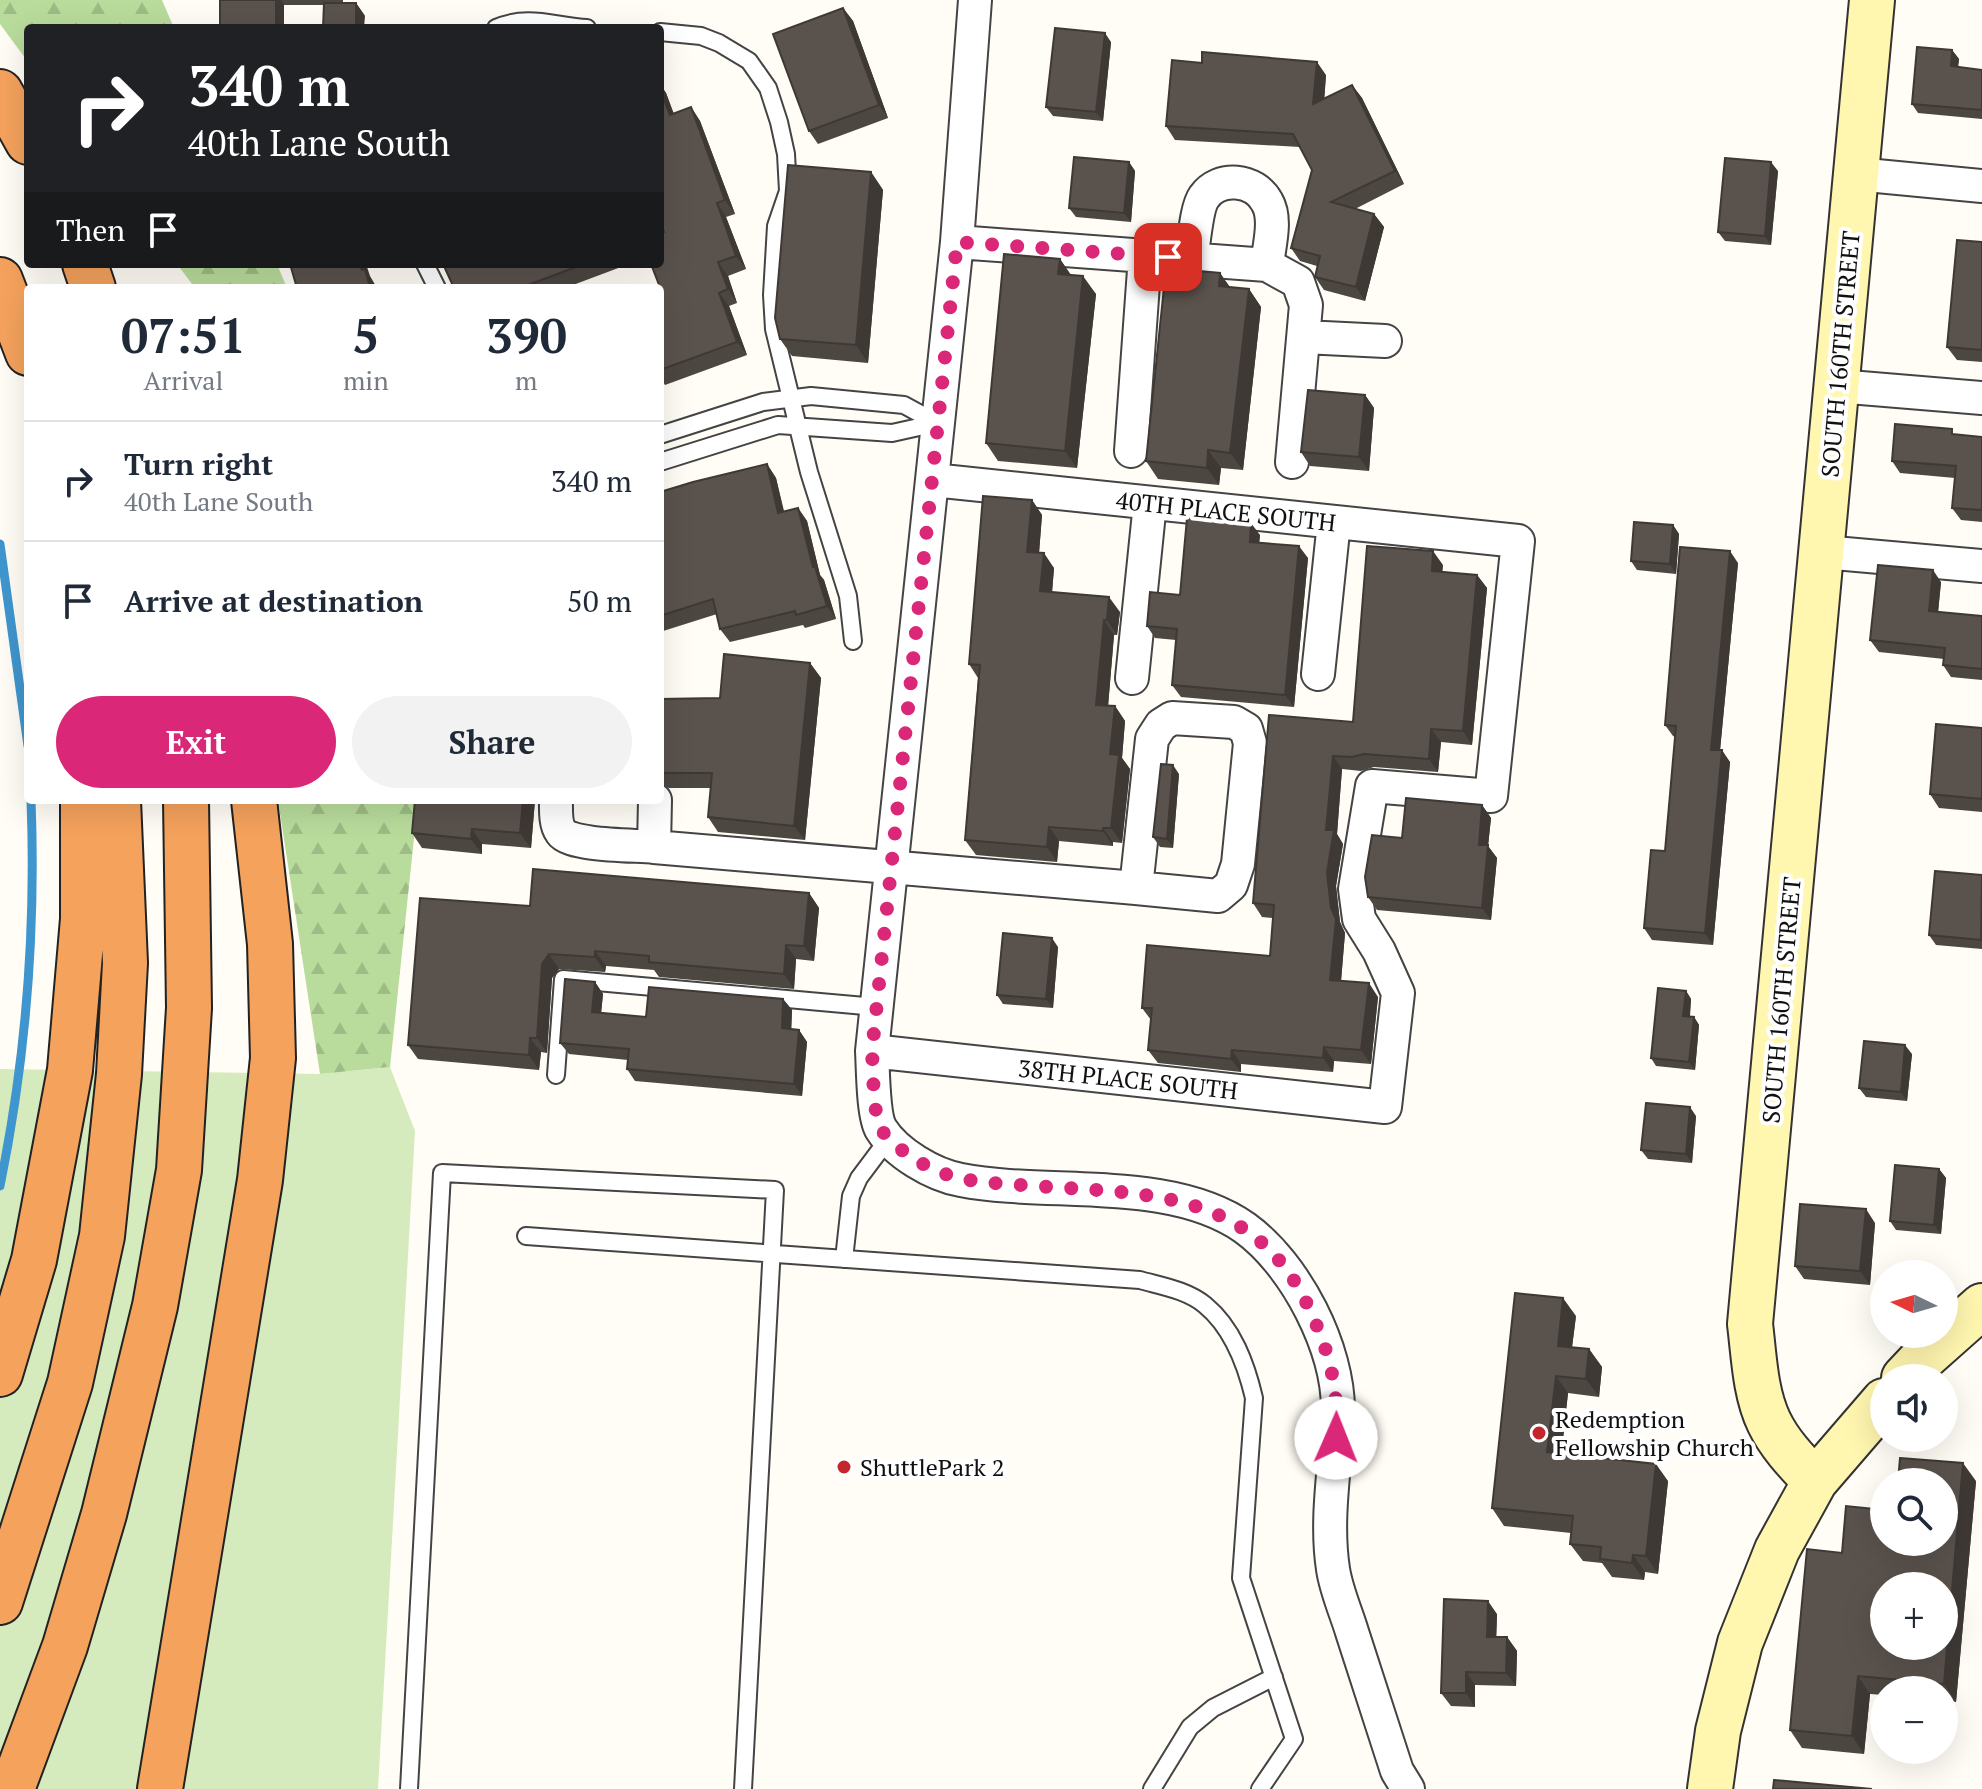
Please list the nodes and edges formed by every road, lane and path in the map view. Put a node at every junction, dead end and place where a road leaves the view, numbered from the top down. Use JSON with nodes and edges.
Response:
{"nodes":[{"id":1,"x":975,"y":0,"type":"edge"},
{"id":2,"x":1872,"y":0,"type":"edge"},
{"id":3,"x":504,"y":24,"type":"edge"},
{"id":4,"x":561,"y":24,"type":"edge"},
{"id":5,"x":664,"y":32,"type":"edge"},
{"id":6,"x":0,"y":92,"type":"edge"},
{"id":7,"x":24,"y":135,"type":"edge"},
{"id":8,"x":1856,"y":174,"type":"junction"},
{"id":9,"x":1982,"y":186,"type":"edge"},
{"id":10,"x":957,"y":242,"type":"junction"},
{"id":11,"x":1145,"y":256,"type":"junction"},
{"id":12,"x":1191,"y":259,"type":"junction"},
{"id":13,"x":1267,"y":265,"type":"junction"},
{"id":14,"x":0,"y":280,"type":"edge"},
{"id":15,"x":1304,"y":337,"type":"junction"},
{"id":16,"x":1385,"y":341,"type":"dead end"},
{"id":17,"x":24,"y":343,"type":"edge"},
{"id":18,"x":1837,"y":386,"type":"junction"},
{"id":19,"x":792,"y":398,"type":"junction"},
{"id":20,"x":1982,"y":398,"type":"edge"},
{"id":21,"x":937,"y":423,"type":"junction"},
{"id":22,"x":798,"y":427,"type":"junction"},
{"id":23,"x":664,"y":434,"type":"edge"},
{"id":24,"x":1131,"y":451,"type":"dead end"},
{"id":25,"x":664,"y":461,"type":"edge"},
{"id":26,"x":1292,"y":462,"type":"dead end"},
{"id":27,"x":933,"y":480,"type":"junction"},
{"id":28,"x":1150,"y":503,"type":"junction"},
{"id":29,"x":1334,"y":522,"type":"junction"},
{"id":30,"x":1823,"y":552,"type":"junction"},
{"id":31,"x":1982,"y":566,"type":"edge"},
{"id":32,"x":853,"y":641,"type":"dead end"},
{"id":33,"x":1318,"y":674,"type":"dead end"},
{"id":34,"x":1132,"y":678,"type":"dead end"},
{"id":35,"x":83,"y":804,"type":"edge"},
{"id":36,"x":118,"y":804,"type":"edge"},
{"id":37,"x":186,"y":804,"type":"edge"},
{"id":38,"x":254,"y":804,"type":"edge"},
{"id":39,"x":556,"y":804,"type":"edge"},
{"id":40,"x":655,"y":804,"type":"edge"},
{"id":41,"x":654,"y":847,"type":"junction"},
{"id":42,"x":892,"y":867,"type":"junction"},
{"id":43,"x":1136,"y":888,"type":"junction"},
{"id":44,"x":876,"y":1007,"type":"junction"},
{"id":45,"x":872,"y":1051,"type":"junction"},
{"id":46,"x":556,"y":1075,"type":"dead end"},
{"id":47,"x":1385,"y":1107,"type":"joint"},
{"id":48,"x":889,"y":1138,"type":"junction"},
{"id":49,"x":526,"y":1236,"type":"dead end"},
{"id":50,"x":771,"y":1254,"type":"junction"},
{"id":51,"x":844,"y":1259,"type":"junction"},
{"id":52,"x":1981,"y":1310,"type":"edge"},
{"id":53,"x":1917,"y":1364,"type":"edge"},
{"id":54,"x":0,"y":1374,"type":"edge"},
{"id":55,"x":1870,"y":1417,"type":"edge"},
{"id":56,"x":1815,"y":1481,"type":"junction"},
{"id":57,"x":0,"y":1602,"type":"edge"},
{"id":58,"x":1274,"y":1677,"type":"junction"},
{"id":59,"x":12,"y":1789,"type":"edge"},
{"id":60,"x":160,"y":1789,"type":"edge"},
{"id":61,"x":409,"y":1789,"type":"edge"},
{"id":62,"x":743,"y":1789,"type":"edge"},
{"id":63,"x":1152,"y":1789,"type":"edge"},
{"id":64,"x":1260,"y":1789,"type":"edge"},
{"id":65,"x":1408,"y":1789,"type":"edge"},
{"id":66,"x":1710,"y":1789,"type":"edge"}],
"edges":[{"from":1,"to":10,"type":"street"},
{"from":2,"to":8,"type":"street","name":"SOUTH 160TH STREET"},
{"from":3,"to":4,"type":"lane"},
{"from":5,"to":19,"type":"lane"},
{"from":6,"to":7,"type":"highway"},
{"from":8,"to":9,"type":"street"},
{"from":8,"to":18,"type":"street","name":"SOUTH 160TH STREET"},
{"from":10,"to":11,"type":"street"},
{"from":10,"to":21,"type":"street"},
{"from":11,"to":12,"type":"street"},
{"from":11,"to":24,"type":"street"},
{"from":12,"to":13,"type":"street"},
{"from":12,"to":13,"type":"street"},
{"from":13,"to":15,"type":"street"},
{"from":14,"to":17,"type":"highway"},
{"from":15,"to":16,"type":"street"},
{"from":15,"to":26,"type":"street"},
{"from":18,"to":20,"type":"street"},
{"from":18,"to":30,"type":"street","name":"SOUTH 160TH STREET"},
{"from":19,"to":21,"type":"lane"},
{"from":19,"to":22,"type":"lane"},
{"from":19,"to":23,"type":"lane"},
{"from":21,"to":22,"type":"lane"},
{"from":21,"to":27,"type":"street"},
{"from":22,"to":25,"type":"lane"},
{"from":22,"to":32,"type":"lane"},
{"from":27,"to":28,"type":"street","name":"40TH PLACE SOUTH"},
{"from":27,"to":42,"type":"street"},
{"from":28,"to":29,"type":"street","name":"40TH PLACE SOUTH"},
{"from":28,"to":34,"type":"street"},
{"from":29,"to":33,"type":"street"},
{"from":29,"to":47,"type":"street","name":"40TH PLACE SOUTH"},
{"from":30,"to":31,"type":"street"},
{"from":30,"to":56,"type":"street","name":"SOUTH 160TH STREET"},
{"from":35,"to":54,"type":"highway"},
{"from":36,"to":57,"type":"highway"},
{"from":37,"to":59,"type":"highway"},
{"from":38,"to":60,"type":"highway"},
{"from":39,"to":41,"type":"street"},
{"from":40,"to":41,"type":"street"},
{"from":41,"to":42,"type":"street"},
{"from":42,"to":43,"type":"street"},
{"from":42,"to":44,"type":"street"},
{"from":43,"to":43,"type":"street"},
{"from":44,"to":45,"type":"street"},
{"from":44,"to":46,"type":"lane"},
{"from":45,"to":47,"type":"street","name":"38TH PLACE SOUTH"},
{"from":45,"to":48,"type":"street"},
{"from":48,"to":51,"type":"lane"},
{"from":48,"to":65,"type":"street"},
{"from":49,"to":50,"type":"lane"},
{"from":50,"to":51,"type":"lane"},
{"from":50,"to":61,"type":"lane"},
{"from":50,"to":62,"type":"lane"},
{"from":51,"to":58,"type":"lane"},
{"from":52,"to":53,"type":"street"},
{"from":55,"to":56,"type":"street"},
{"from":56,"to":66,"type":"street"},
{"from":58,"to":63,"type":"lane"},
{"from":58,"to":64,"type":"lane"}]}
